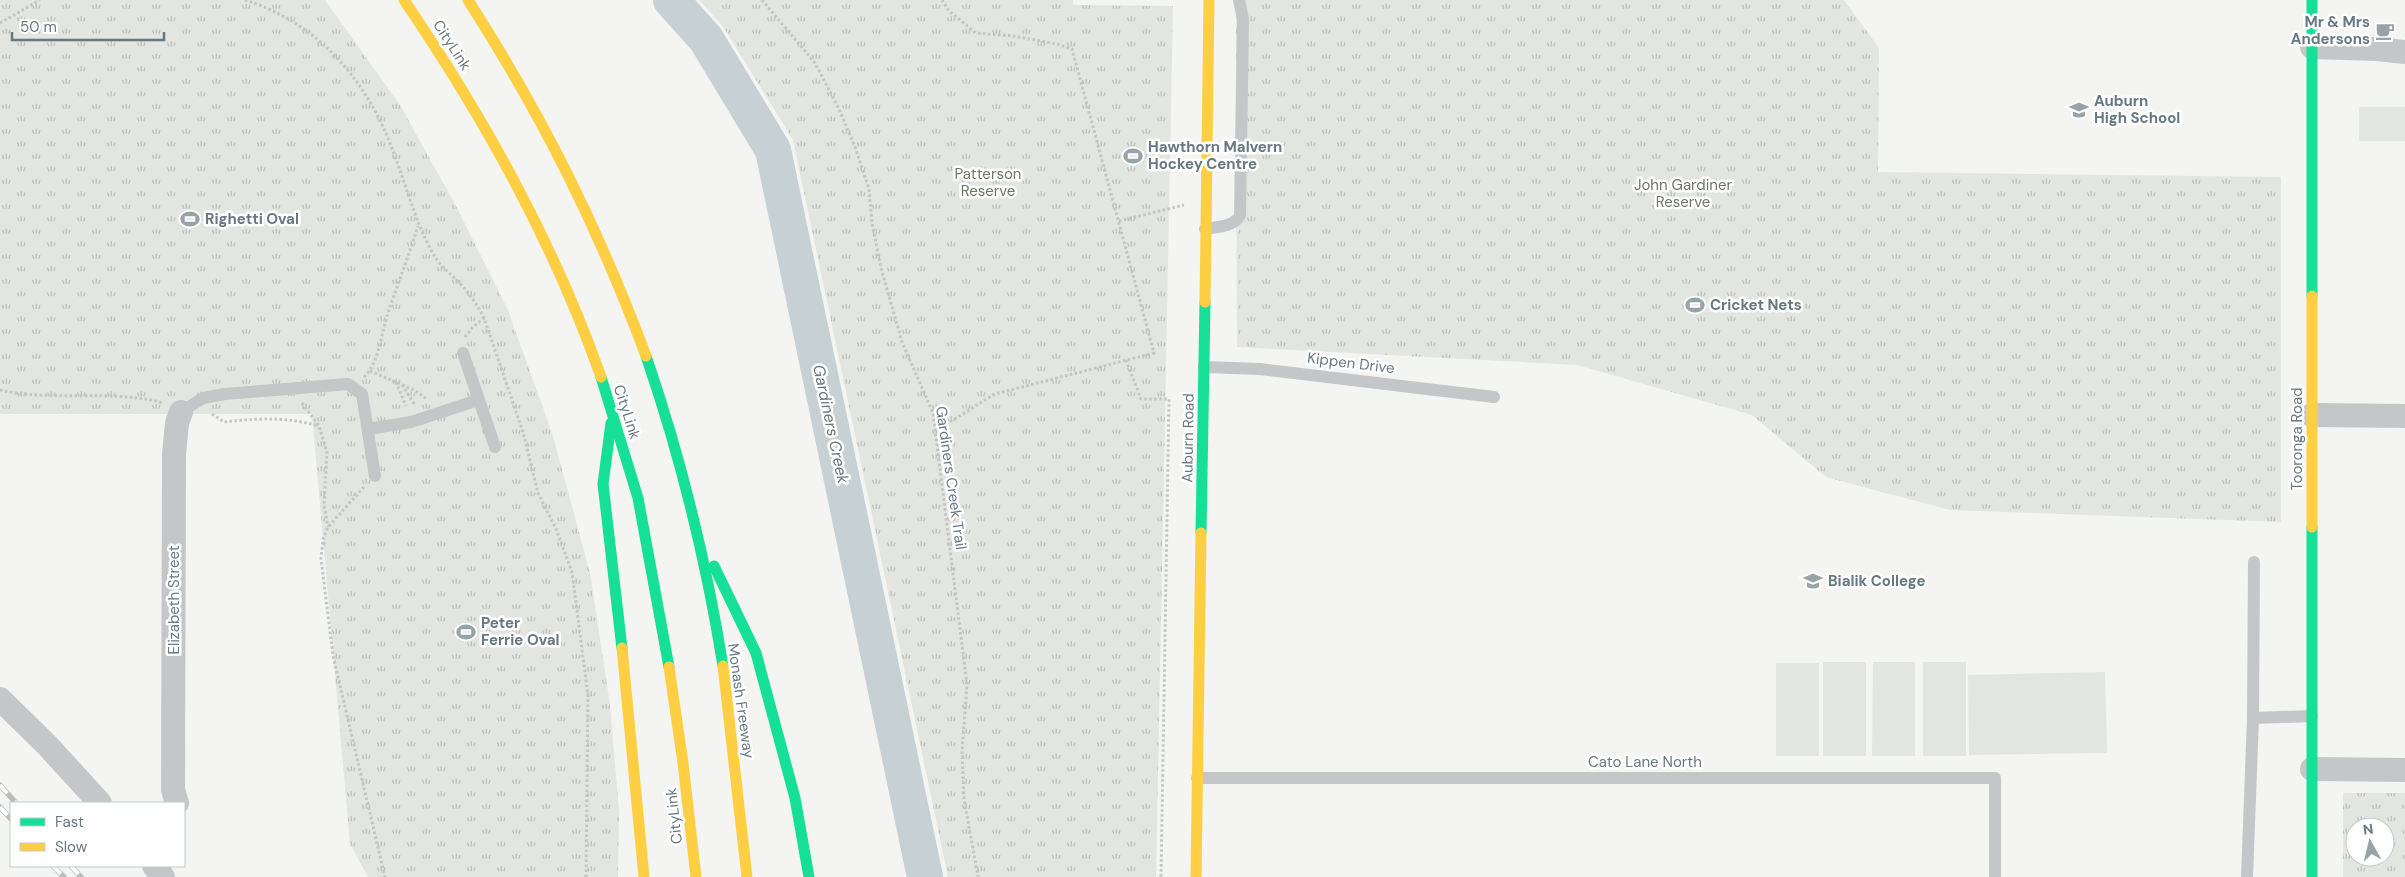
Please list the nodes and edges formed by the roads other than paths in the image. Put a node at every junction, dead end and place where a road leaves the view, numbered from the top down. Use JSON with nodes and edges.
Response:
{"nodes":[{"id":1,"x":404,"y":0,"type":"edge"},
{"id":2,"x":468,"y":0,"type":"edge"},
{"id":3,"x":1209,"y":0,"type":"edge"},
{"id":4,"x":1239,"y":0,"type":"edge"},
{"id":5,"x":2312,"y":0,"type":"edge"},
{"id":6,"x":2405,"y":52,"type":"edge"},
{"id":7,"x":2312,"y":55,"type":"junction"},
{"id":8,"x":2405,"y":58,"type":"edge"},
{"id":9,"x":1205,"y":229,"type":"junction"},
{"id":10,"x":463,"y":349,"type":"road end"},
{"id":11,"x":1204,"y":367,"type":"junction"},
{"id":12,"x":1494,"y":397,"type":"dead end"},
{"id":13,"x":478,"y":400,"type":"junction"},
{"id":14,"x":175,"y":409,"type":"joint"},
{"id":15,"x":613,"y":414,"type":"junction"},
{"id":16,"x":2312,"y":415,"type":"junction"},
{"id":17,"x":2405,"y":416,"type":"edge"},
{"id":18,"x":368,"y":429,"type":"junction"},
{"id":19,"x":494,"y":447,"type":"dead end"},
{"id":20,"x":375,"y":476,"type":"dead end"},
{"id":21,"x":697,"y":530,"type":"junction"},
{"id":22,"x":2254,"y":562,"type":"dead end"},
{"id":23,"x":0,"y":699,"type":"edge"},
{"id":24,"x":2312,"y":716,"type":"junction"},
{"id":25,"x":2254,"y":718,"type":"junction"},
{"id":26,"x":2312,"y":769,"type":"junction"},
{"id":27,"x":2405,"y":770,"type":"edge"},
{"id":28,"x":1197,"y":778,"type":"junction"},
{"id":29,"x":172,"y":799,"type":"edge"},
{"id":30,"x":99,"y":802,"type":"edge"},
{"id":31,"x":644,"y":877,"type":"edge"},
{"id":32,"x":696,"y":877,"type":"edge"},
{"id":33,"x":747,"y":877,"type":"edge"},
{"id":34,"x":809,"y":877,"type":"edge"},
{"id":35,"x":1196,"y":877,"type":"edge"},
{"id":36,"x":1995,"y":877,"type":"edge"},
{"id":37,"x":2246,"y":877,"type":"edge"},
{"id":38,"x":2312,"y":877,"type":"edge"}],
"edges":[{"from":1,"to":15,"type":"main road","name":"CityLink"},
{"from":2,"to":21,"type":"main road"},
{"from":3,"to":9,"type":"main road","name":"Auburn Road"},
{"from":4,"to":9,"type":"lane"},
{"from":5,"to":7,"type":"main road","name":"Tooronga Road"},
{"from":6,"to":7,"type":"street"},
{"from":7,"to":8,"type":"street"},
{"from":7,"to":16,"type":"main road","name":"Tooronga Road"},
{"from":9,"to":11,"type":"main road","name":"Auburn Road"},
{"from":10,"to":13,"type":"lane"},
{"from":11,"to":12,"type":"lane","name":"Kippen Drive"},
{"from":11,"to":28,"type":"main road","name":"Auburn Road"},
{"from":13,"to":18,"type":"lane"},
{"from":13,"to":19,"type":"lane"},
{"from":14,"to":18,"type":"lane"},
{"from":14,"to":29,"type":"street","name":"Elizabeth Street"},
{"from":15,"to":31,"type":"main road"},
{"from":15,"to":32,"type":"main road","name":"CityLink"},
{"from":16,"to":17,"type":"street"},
{"from":16,"to":24,"type":"main road","name":"Tooronga Road"},
{"from":18,"to":20,"type":"lane"},
{"from":21,"to":33,"type":"main road","name":"Monash Freeway"},
{"from":21,"to":34,"type":"main road"},
{"from":22,"to":25,"type":"lane"},
{"from":23,"to":30,"type":"street"},
{"from":24,"to":25,"type":"lane"},
{"from":24,"to":26,"type":"main road","name":"Tooronga Road"},
{"from":25,"to":37,"type":"lane"},
{"from":26,"to":27,"type":"street"},
{"from":26,"to":38,"type":"main road","name":"Tooronga Road"},
{"from":28,"to":35,"type":"main road","name":"Auburn Road"},
{"from":28,"to":36,"type":"lane","name":"Cato Lane North"}]}
